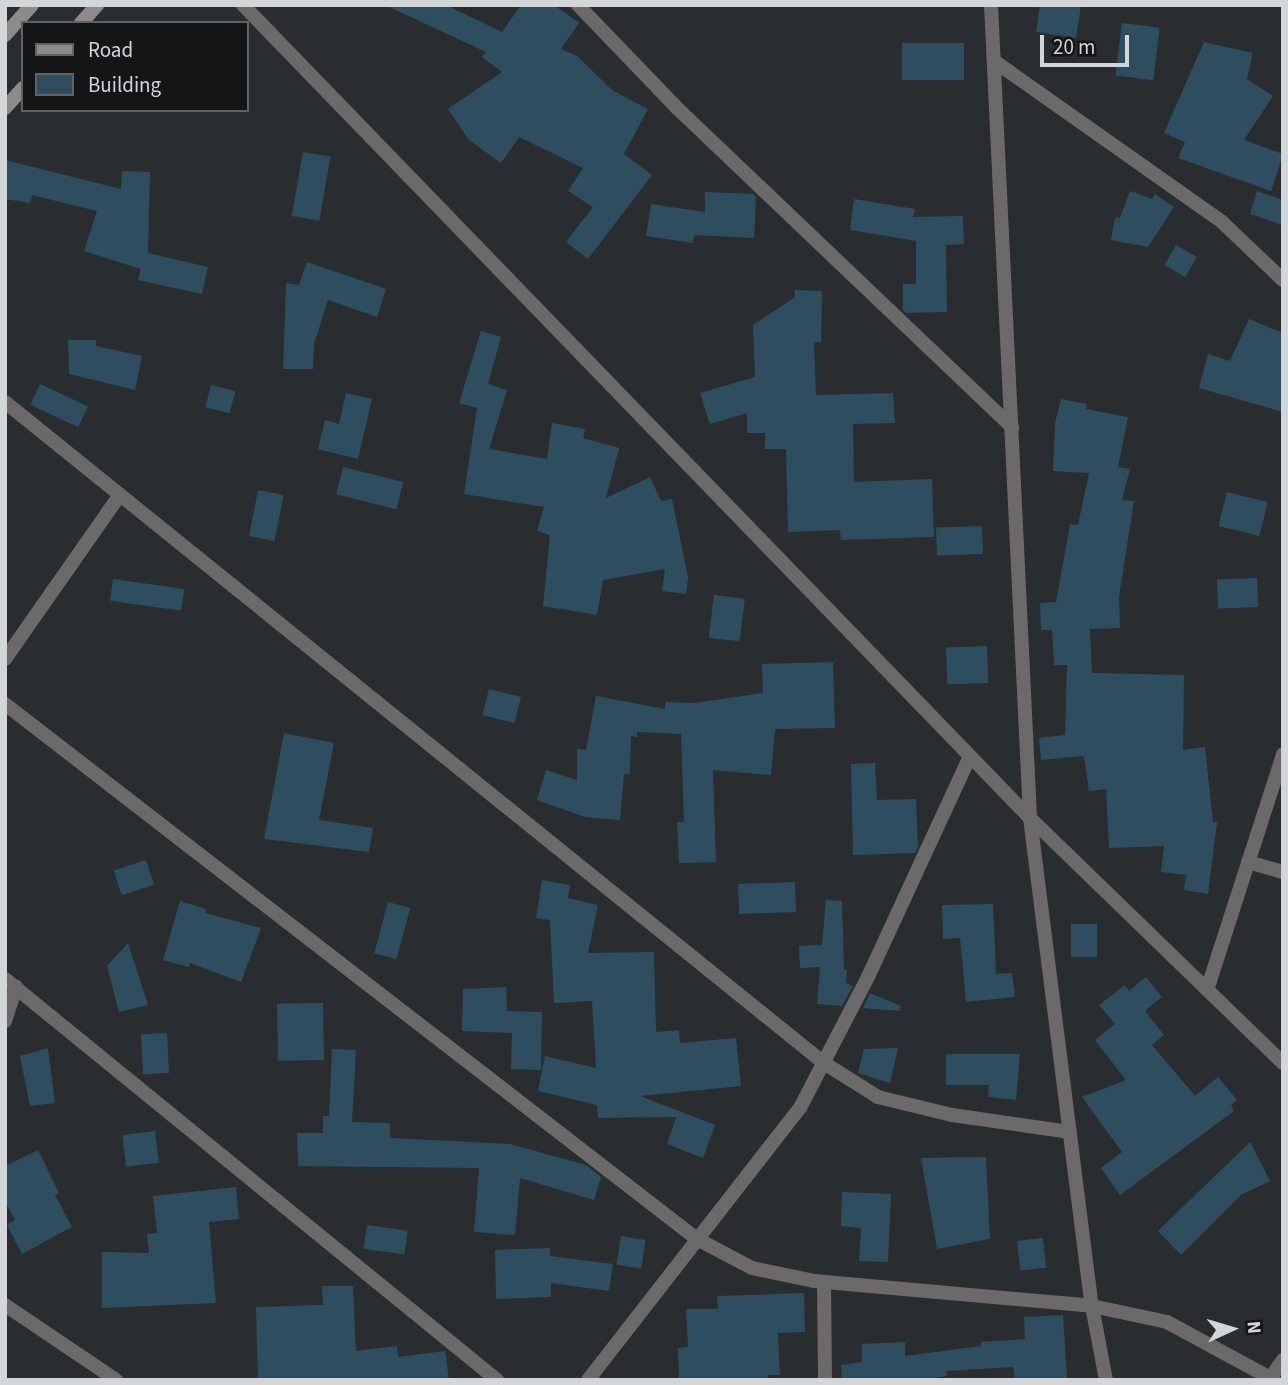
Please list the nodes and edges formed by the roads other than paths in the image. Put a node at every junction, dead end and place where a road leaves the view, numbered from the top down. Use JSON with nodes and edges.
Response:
{"nodes":[{"id":1,"x":32,"y":5,"type":"edge"},
{"id":2,"x":97,"y":5,"type":"edge"},
{"id":3,"x":243,"y":5,"type":"edge"},
{"id":4,"x":578,"y":5,"type":"edge"},
{"id":5,"x":991,"y":5,"type":"edge"},
{"id":6,"x":83,"y":21,"type":"edge"},
{"id":7,"x":5,"y":35,"type":"edge"},
{"id":8,"x":993,"y":61,"type":"junction"},
{"id":9,"x":21,"y":90,"type":"edge"},
{"id":10,"x":5,"y":108,"type":"edge"},
{"id":11,"x":1283,"y":281,"type":"edge"},
{"id":12,"x":5,"y":402,"type":"edge"},
{"id":13,"x":1012,"y":427,"type":"junction"},
{"id":14,"x":119,"y":496,"type":"junction"},
{"id":15,"x":5,"y":659,"type":"edge"},
{"id":16,"x":5,"y":704,"type":"edge"},
{"id":17,"x":1283,"y":754,"type":"edge"},
{"id":18,"x":970,"y":756,"type":"junction"},
{"id":19,"x":1030,"y":818,"type":"junction"},
{"id":20,"x":1248,"y":862,"type":"junction"},
{"id":21,"x":1283,"y":872,"type":"edge"},
{"id":22,"x":11,"y":983,"type":"edge"},
{"id":23,"x":1207,"y":990,"type":"junction"},
{"id":24,"x":5,"y":1021,"type":"edge"},
{"id":25,"x":824,"y":1063,"type":"junction"},
{"id":26,"x":1283,"y":1063,"type":"edge"},
{"id":27,"x":1070,"y":1132,"type":"junction"},
{"id":28,"x":697,"y":1240,"type":"junction"},
{"id":29,"x":824,"y":1282,"type":"junction"},
{"id":30,"x":5,"y":1305,"type":"edge"},
{"id":31,"x":1092,"y":1306,"type":"junction"},
{"id":32,"x":1283,"y":1360,"type":"edge"},
{"id":33,"x":1272,"y":1378,"type":"edge"},
{"id":34,"x":117,"y":1380,"type":"edge"},
{"id":35,"x":497,"y":1380,"type":"edge"},
{"id":36,"x":588,"y":1380,"type":"edge"},
{"id":37,"x":825,"y":1380,"type":"edge"},
{"id":38,"x":1106,"y":1380,"type":"edge"}],
"edges":[{"from":1,"to":7,"type":"main road"},
{"from":2,"to":6,"type":"main road"},
{"from":3,"to":18,"type":"street"},
{"from":4,"to":13,"type":"street"},
{"from":5,"to":8,"type":"street"},
{"from":8,"to":11,"type":"street"},
{"from":8,"to":13,"type":"street"},
{"from":9,"to":10,"type":"main road"},
{"from":12,"to":14,"type":"street"},
{"from":13,"to":19,"type":"street"},
{"from":14,"to":15,"type":"street"},
{"from":14,"to":25,"type":"street"},
{"from":16,"to":28,"type":"street"},
{"from":17,"to":20,"type":"street"},
{"from":18,"to":19,"type":"street"},
{"from":18,"to":25,"type":"street"},
{"from":19,"to":23,"type":"street"},
{"from":19,"to":27,"type":"street"},
{"from":20,"to":21,"type":"street"},
{"from":20,"to":23,"type":"street"},
{"from":22,"to":24,"type":"street"},
{"from":22,"to":35,"type":"street"},
{"from":23,"to":26,"type":"street"},
{"from":25,"to":27,"type":"street"},
{"from":25,"to":28,"type":"street"},
{"from":27,"to":31,"type":"street"},
{"from":28,"to":29,"type":"street"},
{"from":28,"to":36,"type":"street"},
{"from":29,"to":31,"type":"street"},
{"from":29,"to":37,"type":"street"},
{"from":30,"to":34,"type":"street"},
{"from":31,"to":33,"type":"street"},
{"from":31,"to":38,"type":"street"},
{"from":32,"to":33,"type":"street"}]}
